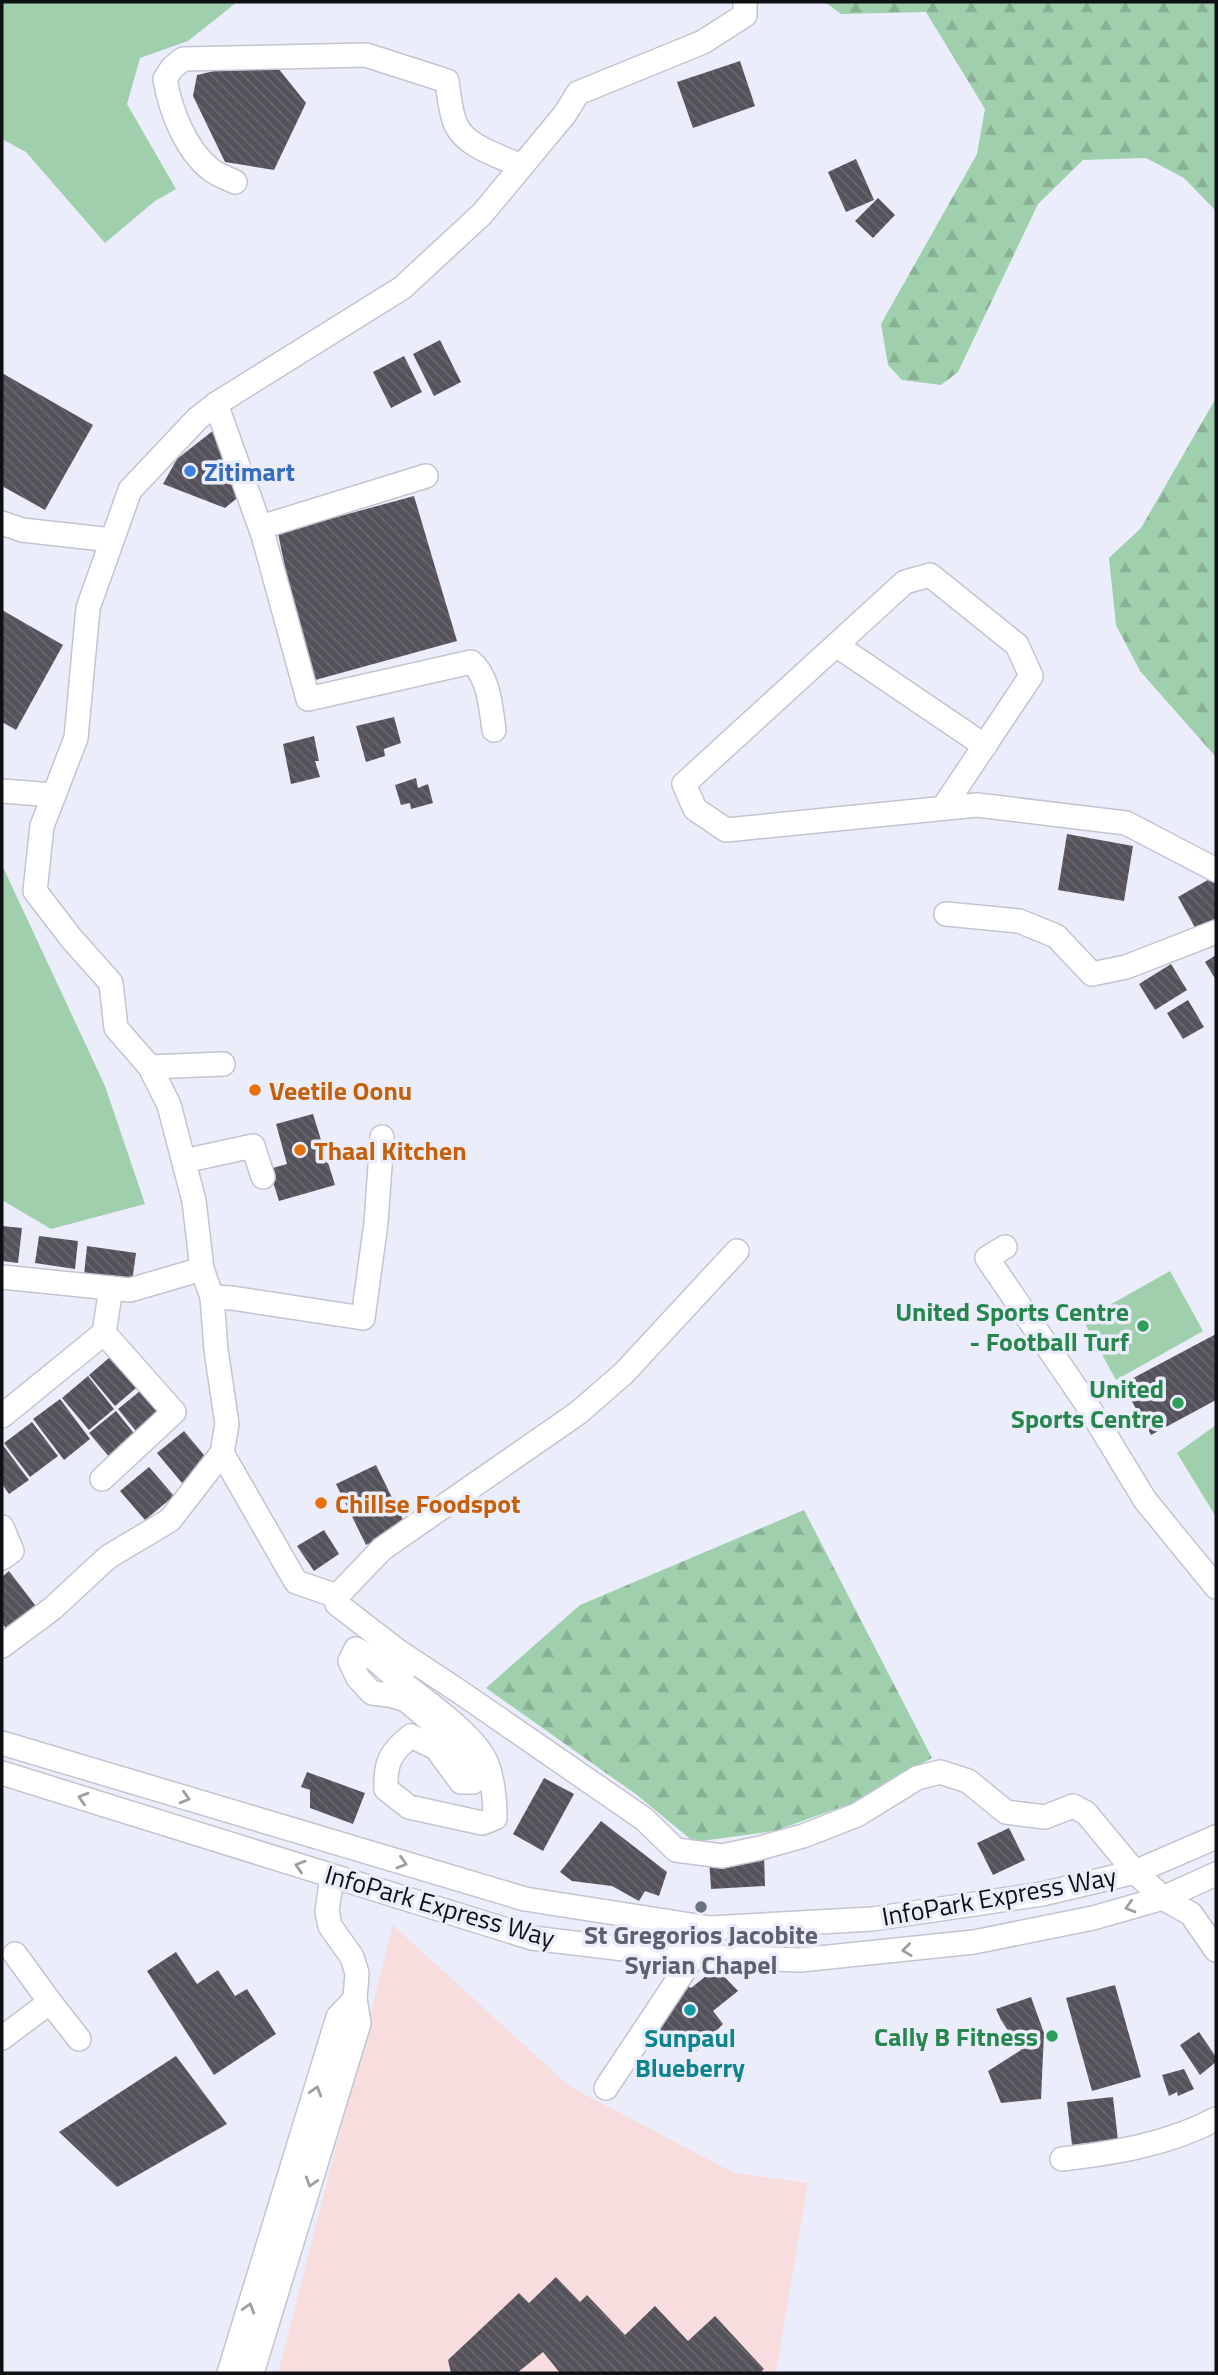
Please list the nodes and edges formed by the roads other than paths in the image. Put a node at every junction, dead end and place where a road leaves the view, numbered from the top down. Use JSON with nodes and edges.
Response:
{"nodes":[{"id":1,"x":745,"y":2,"type":"edge"},
{"id":2,"x":521,"y":166,"type":"junction"},
{"id":3,"x":235,"y":182,"type":"dead end"},
{"id":4,"x":216,"y":404,"type":"junction"},
{"id":5,"x":426,"y":476,"type":"dead end"},
{"id":6,"x":2,"y":523,"type":"edge"},
{"id":7,"x":261,"y":527,"type":"junction"},
{"id":8,"x":112,"y":540,"type":"junction"},
{"id":9,"x":836,"y":645,"type":"junction"},
{"id":10,"x":494,"y":730,"type":"dead end"},
{"id":11,"x":985,"y":746,"type":"junction"},
{"id":12,"x":2,"y":791,"type":"edge"},
{"id":13,"x":54,"y":795,"type":"junction"},
{"id":14,"x":943,"y":808,"type":"junction"},
{"id":15,"x":1216,"y":870,"type":"edge"},
{"id":16,"x":946,"y":914,"type":"dead end"},
{"id":17,"x":1216,"y":932,"type":"edge"},
{"id":18,"x":223,"y":1064,"type":"dead end"},
{"id":19,"x":150,"y":1067,"type":"junction"},
{"id":20,"x":382,"y":1137,"type":"dead end"},
{"id":21,"x":184,"y":1161,"type":"junction"},
{"id":22,"x":263,"y":1177,"type":"dead end"},
{"id":23,"x":1005,"y":1247,"type":"dead end"},
{"id":24,"x":737,"y":1251,"type":"dead end"},
{"id":25,"x":202,"y":1269,"type":"junction"},
{"id":26,"x":2,"y":1277,"type":"edge"},
{"id":27,"x":111,"y":1288,"type":"junction"},
{"id":28,"x":212,"y":1297,"type":"junction"},
{"id":29,"x":104,"y":1332,"type":"junction"},
{"id":30,"x":2,"y":1416,"type":"edge"},
{"id":31,"x":222,"y":1453,"type":"junction"},
{"id":32,"x":102,"y":1479,"type":"dead end"},
{"id":33,"x":2,"y":1527,"type":"edge"},
{"id":34,"x":2,"y":1558,"type":"edge"},
{"id":35,"x":1216,"y":1587,"type":"edge"},
{"id":36,"x":337,"y":1596,"type":"junction"},
{"id":37,"x":2,"y":1646,"type":"edge"},
{"id":38,"x":409,"y":1659,"type":"junction"},
{"id":39,"x":399,"y":1681,"type":"junction"},
{"id":40,"x":2,"y":1743,"type":"edge"},
{"id":41,"x":2,"y":1773,"type":"edge"},
{"id":42,"x":1216,"y":1837,"type":"edge"},
{"id":43,"x":1135,"y":1872,"type":"junction"},
{"id":44,"x":1216,"y":1874,"type":"edge"},
{"id":45,"x":332,"y":1877,"type":"junction"},
{"id":46,"x":1163,"y":1898,"type":"junction"},
{"id":47,"x":1216,"y":1950,"type":"edge"},
{"id":48,"x":15,"y":1954,"type":"dead end"},
{"id":49,"x":693,"y":1957,"type":"junction"},
{"id":50,"x":355,"y":1999,"type":"junction"},
{"id":51,"x":50,"y":2002,"type":"junction"},
{"id":52,"x":2,"y":2038,"type":"edge"},
{"id":53,"x":79,"y":2039,"type":"dead end"},
{"id":54,"x":606,"y":2088,"type":"dead end"},
{"id":55,"x":1216,"y":2119,"type":"edge"},
{"id":56,"x":1062,"y":2159,"type":"dead end"},
{"id":57,"x":229,"y":2373,"type":"edge"},
{"id":58,"x":252,"y":2373,"type":"edge"}],
"edges":[{"from":1,"to":2,"type":"street"},
{"from":2,"to":3,"type":"street"},
{"from":2,"to":4,"type":"street"},
{"from":4,"to":7,"type":"street"},
{"from":4,"to":8,"type":"street"},
{"from":5,"to":7,"type":"street"},
{"from":6,"to":8,"type":"street"},
{"from":7,"to":10,"type":"street"},
{"from":8,"to":13,"type":"street"},
{"from":9,"to":11,"type":"street"},
{"from":9,"to":11,"type":"street"},
{"from":9,"to":14,"type":"street"},
{"from":11,"to":14,"type":"street"},
{"from":12,"to":13,"type":"street"},
{"from":13,"to":19,"type":"street"},
{"from":14,"to":15,"type":"street"},
{"from":16,"to":17,"type":"street"},
{"from":18,"to":19,"type":"street"},
{"from":19,"to":21,"type":"street"},
{"from":20,"to":28,"type":"street"},
{"from":21,"to":22,"type":"street"},
{"from":21,"to":25,"type":"street"},
{"from":23,"to":35,"type":"street"},
{"from":24,"to":36,"type":"street"},
{"from":25,"to":27,"type":"street"},
{"from":25,"to":28,"type":"street"},
{"from":26,"to":27,"type":"street"},
{"from":27,"to":29,"type":"street"},
{"from":28,"to":31,"type":"street"},
{"from":29,"to":30,"type":"street"},
{"from":29,"to":32,"type":"street"},
{"from":31,"to":36,"type":"street"},
{"from":31,"to":37,"type":"street"},
{"from":33,"to":34,"type":"street"},
{"from":36,"to":38,"type":"street"},
{"from":38,"to":39,"type":"street"},
{"from":38,"to":43,"type":"street"},
{"from":39,"to":39,"type":"street"},
{"from":40,"to":43,"type":"street","name":"InfoPark Express Way","one_way":true},
{"from":45,"to":41,"type":"street","name":"InfoPark Express Way","one_way":true},
{"from":42,"to":43,"type":"street","name":"InfoPark Express Way"},
{"from":43,"to":46,"type":"street"},
{"from":44,"to":46,"type":"street","name":"InfoPark Express Way"},
{"from":45,"to":49,"type":"street","name":"InfoPark Express Way"},
{"from":45,"to":50,"type":"street"},
{"from":46,"to":47,"type":"street"},
{"from":46,"to":49,"type":"street","name":"InfoPark Express Way","one_way":true},
{"from":48,"to":51,"type":"street"},
{"from":49,"to":54,"type":"street"},
{"from":57,"to":50,"type":"street","one_way":true},
{"from":50,"to":58,"type":"street","one_way":true},
{"from":51,"to":52,"type":"street"},
{"from":51,"to":53,"type":"street"},
{"from":55,"to":56,"type":"street"}]}
